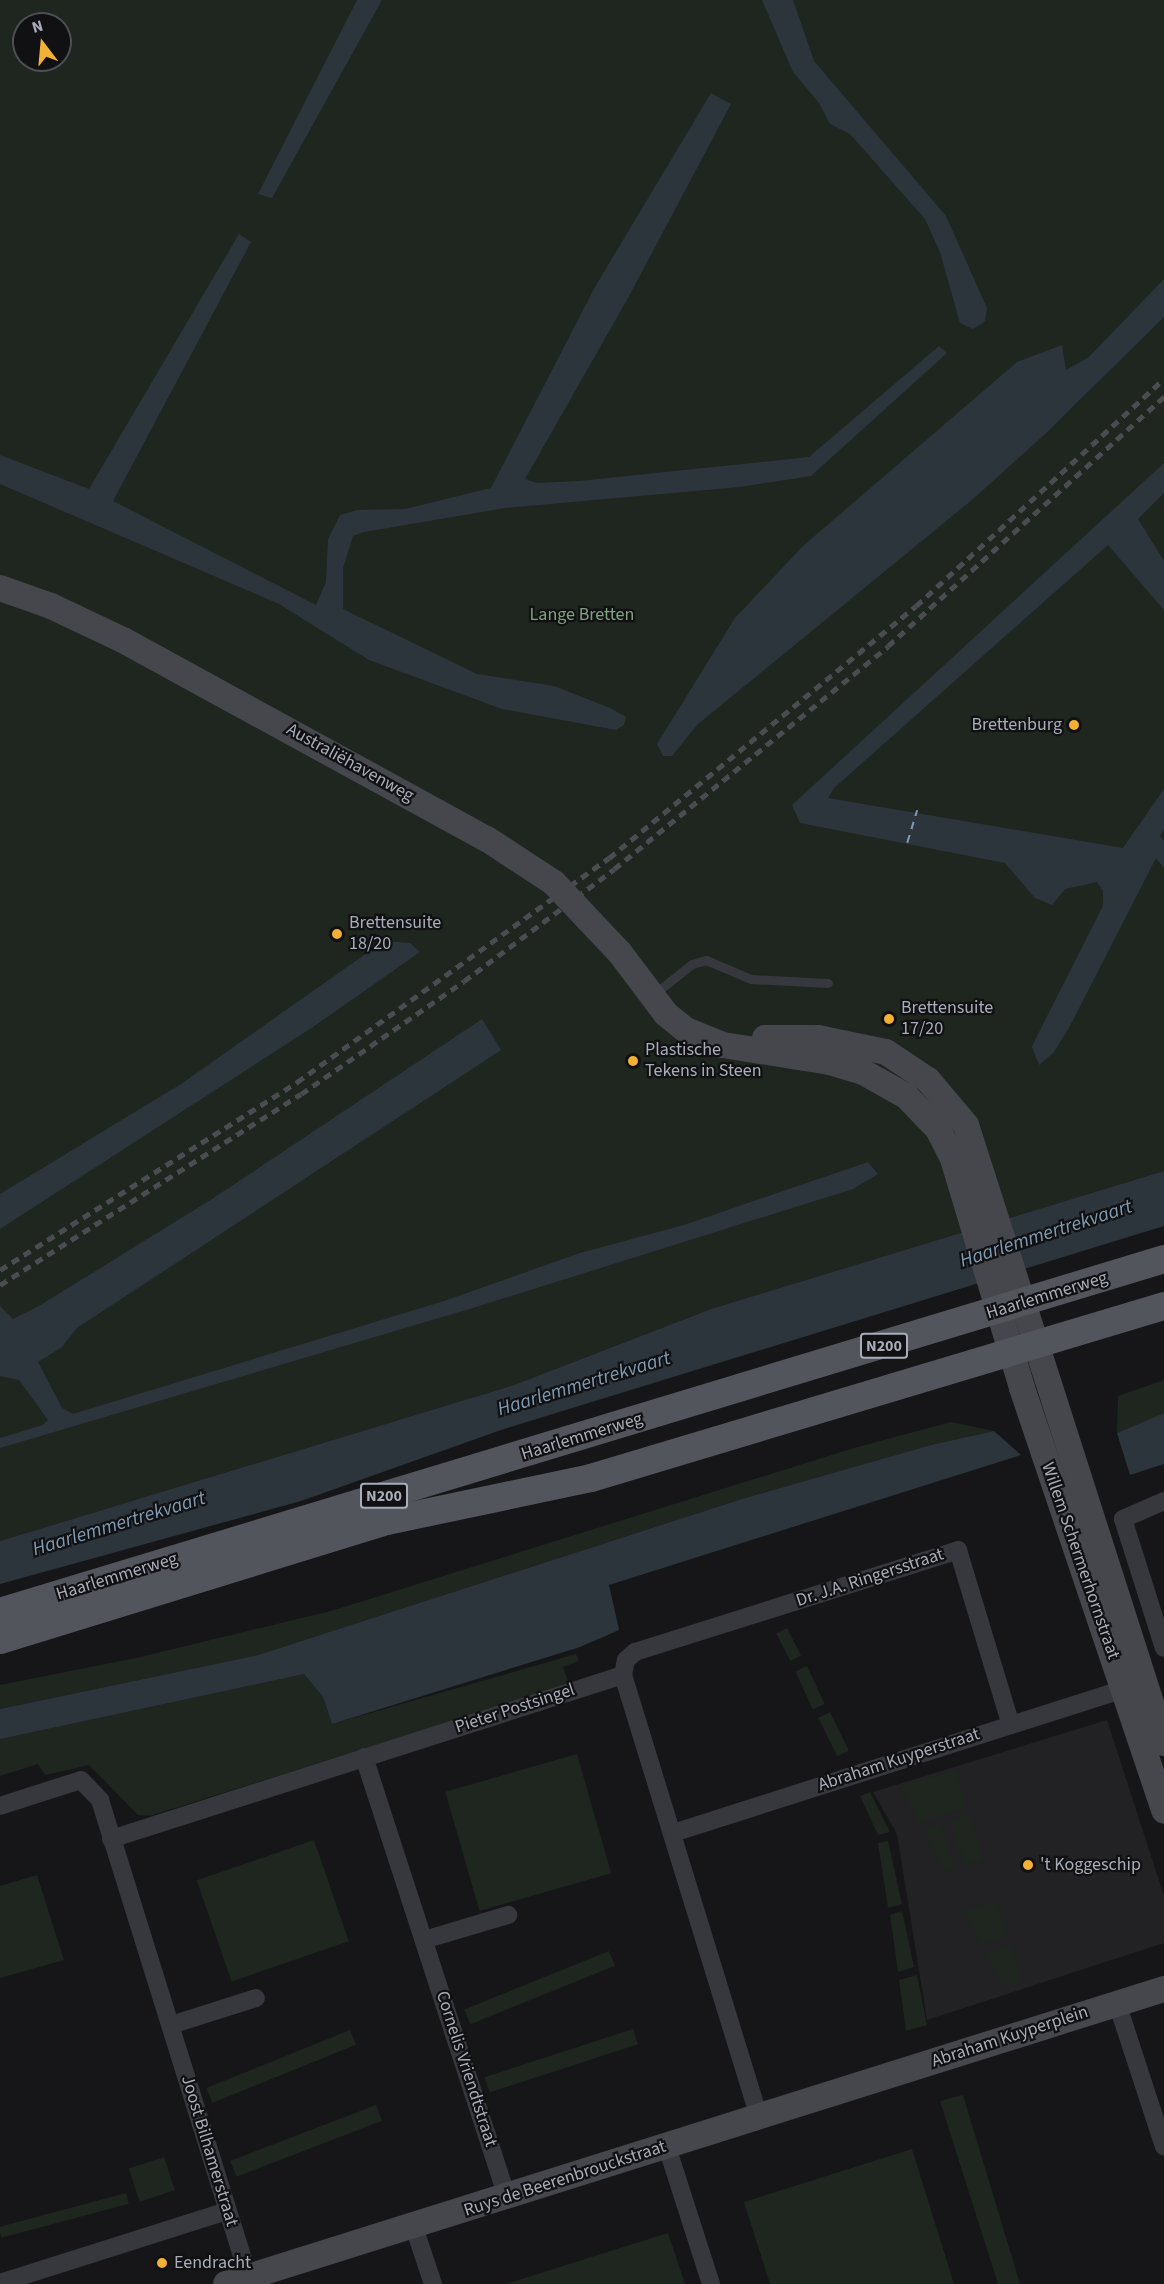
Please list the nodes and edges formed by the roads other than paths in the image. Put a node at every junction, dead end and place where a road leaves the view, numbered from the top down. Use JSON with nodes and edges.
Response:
{"nodes":[{"id":1,"x":0,"y":588,"type":"edge"},
{"id":2,"x":828,"y":983,"type":"dead end"},
{"id":3,"x":654,"y":997,"type":"junction"},
{"id":4,"x":1164,"y":1259,"type":"edge"},
{"id":5,"x":1009,"y":1295,"type":"junction"},
{"id":6,"x":1164,"y":1306,"type":"edge"},
{"id":7,"x":1025,"y":1350,"type":"junction"},
{"id":8,"x":1164,"y":1501,"type":"edge"},
{"id":9,"x":0,"y":1612,"type":"edge"},
{"id":10,"x":0,"y":1640,"type":"edge"},
{"id":11,"x":1164,"y":1648,"type":"edge"},
{"id":12,"x":622,"y":1675,"type":"junction"},
{"id":13,"x":1125,"y":1689,"type":"junction"},
{"id":14,"x":1011,"y":1725,"type":"junction"},
{"id":15,"x":1164,"y":1743,"type":"edge"},
{"id":16,"x":364,"y":1757,"type":"junction"},
{"id":17,"x":0,"y":1806,"type":"edge"},
{"id":18,"x":1164,"y":1810,"type":"edge"},
{"id":19,"x":673,"y":1833,"type":"junction"},
{"id":20,"x":111,"y":1839,"type":"junction"},
{"id":21,"x":508,"y":1915,"type":"dead end"},
{"id":22,"x":424,"y":1940,"type":"junction"},
{"id":23,"x":1164,"y":1989,"type":"edge"},
{"id":24,"x":256,"y":1998,"type":"dead end"},
{"id":25,"x":1117,"y":2003,"type":"junction"},
{"id":26,"x":171,"y":2025,"type":"junction"},
{"id":27,"x":904,"y":2071,"type":"joint"},
{"id":28,"x":759,"y":2118,"type":"junction"},
{"id":29,"x":667,"y":2147,"type":"junction"},
{"id":30,"x":1164,"y":2147,"type":"edge"},
{"id":31,"x":507,"y":2198,"type":"junction"},
{"id":32,"x":227,"y":2211,"type":"junction"},
{"id":33,"x":414,"y":2227,"type":"junction"},
{"id":34,"x":237,"y":2281,"type":"edge"},
{"id":35,"x":0,"y":2283,"type":"edge"},
{"id":36,"x":433,"y":2284,"type":"edge"},
{"id":37,"x":711,"y":2284,"type":"edge"}],
"edges":[{"from":1,"to":3,"type":"street","name":"Australiëhavenweg","bridge":true},
{"from":2,"to":3,"type":"lane"},
{"from":3,"to":5,"type":"street","name":"Australiëhavenweg"},
{"from":4,"to":5,"type":"main road","name":"Haarlemmerweg","number":"N200"},
{"from":5,"to":7,"type":"street","name":"Willem Schermerhornstraat"},
{"from":5,"to":9,"type":"main road","name":"Haarlemmerweg","number":"N200"},
{"from":6,"to":7,"type":"main road","name":"Haarlemmerweg","number":"N200"},
{"from":7,"to":10,"type":"main road","name":"Haarlemmerweg","number":"N200"},
{"from":7,"to":13,"type":"street","name":"Willem Schermerhornstraat"},
{"from":7,"to":15,"type":"street","name":"Willem Schermerhornstraat"},
{"from":8,"to":11,"type":"street"},
{"from":12,"to":14,"type":"street","name":"Dr. J.A. Ringersstraat"},
{"from":12,"to":16,"type":"street","name":"Pieter Postsingel"},
{"from":12,"to":19,"type":"street"},
{"from":13,"to":14,"type":"street","name":"Abraham Kuyperstraat"},
{"from":13,"to":18,"type":"street","name":"Willem Schermerhornstraat"},
{"from":14,"to":19,"type":"street","name":"Abraham Kuyperstraat"},
{"from":16,"to":20,"type":"street","name":"Pieter Postsingel"},
{"from":16,"to":22,"type":"street","name":"Cornelis Vriendtstraat"},
{"from":17,"to":20,"type":"street"},
{"from":19,"to":28,"type":"street"},
{"from":20,"to":26,"type":"street","name":"Joost Bilhamerstraat"},
{"from":21,"to":22,"type":"street"},
{"from":22,"to":31,"type":"street","name":"Cornelis Vriendtstraat"},
{"from":23,"to":25,"type":"street"},
{"from":24,"to":26,"type":"street"},
{"from":25,"to":27,"type":"street","name":"Abraham Kuyperplein"},
{"from":25,"to":30,"type":"street"},
{"from":26,"to":32,"type":"street","name":"Joost Bilhamerstraat"},
{"from":27,"to":28,"type":"street","name":"Ruys de Beerenbrouckstraat"},
{"from":28,"to":29,"type":"street","name":"Ruys de Beerenbrouckstraat"},
{"from":29,"to":31,"type":"street","name":"Ruys de Beerenbrouckstraat"},
{"from":29,"to":37,"type":"street"},
{"from":31,"to":33,"type":"street","name":"Ruys de Beerenbrouckstraat"},
{"from":32,"to":34,"type":"street","name":"Joost Bilhamerstraat"},
{"from":32,"to":35,"type":"street"},
{"from":33,"to":34,"type":"street","name":"Ruys de Beerenbrouckstraat"},
{"from":33,"to":36,"type":"street"}]}
